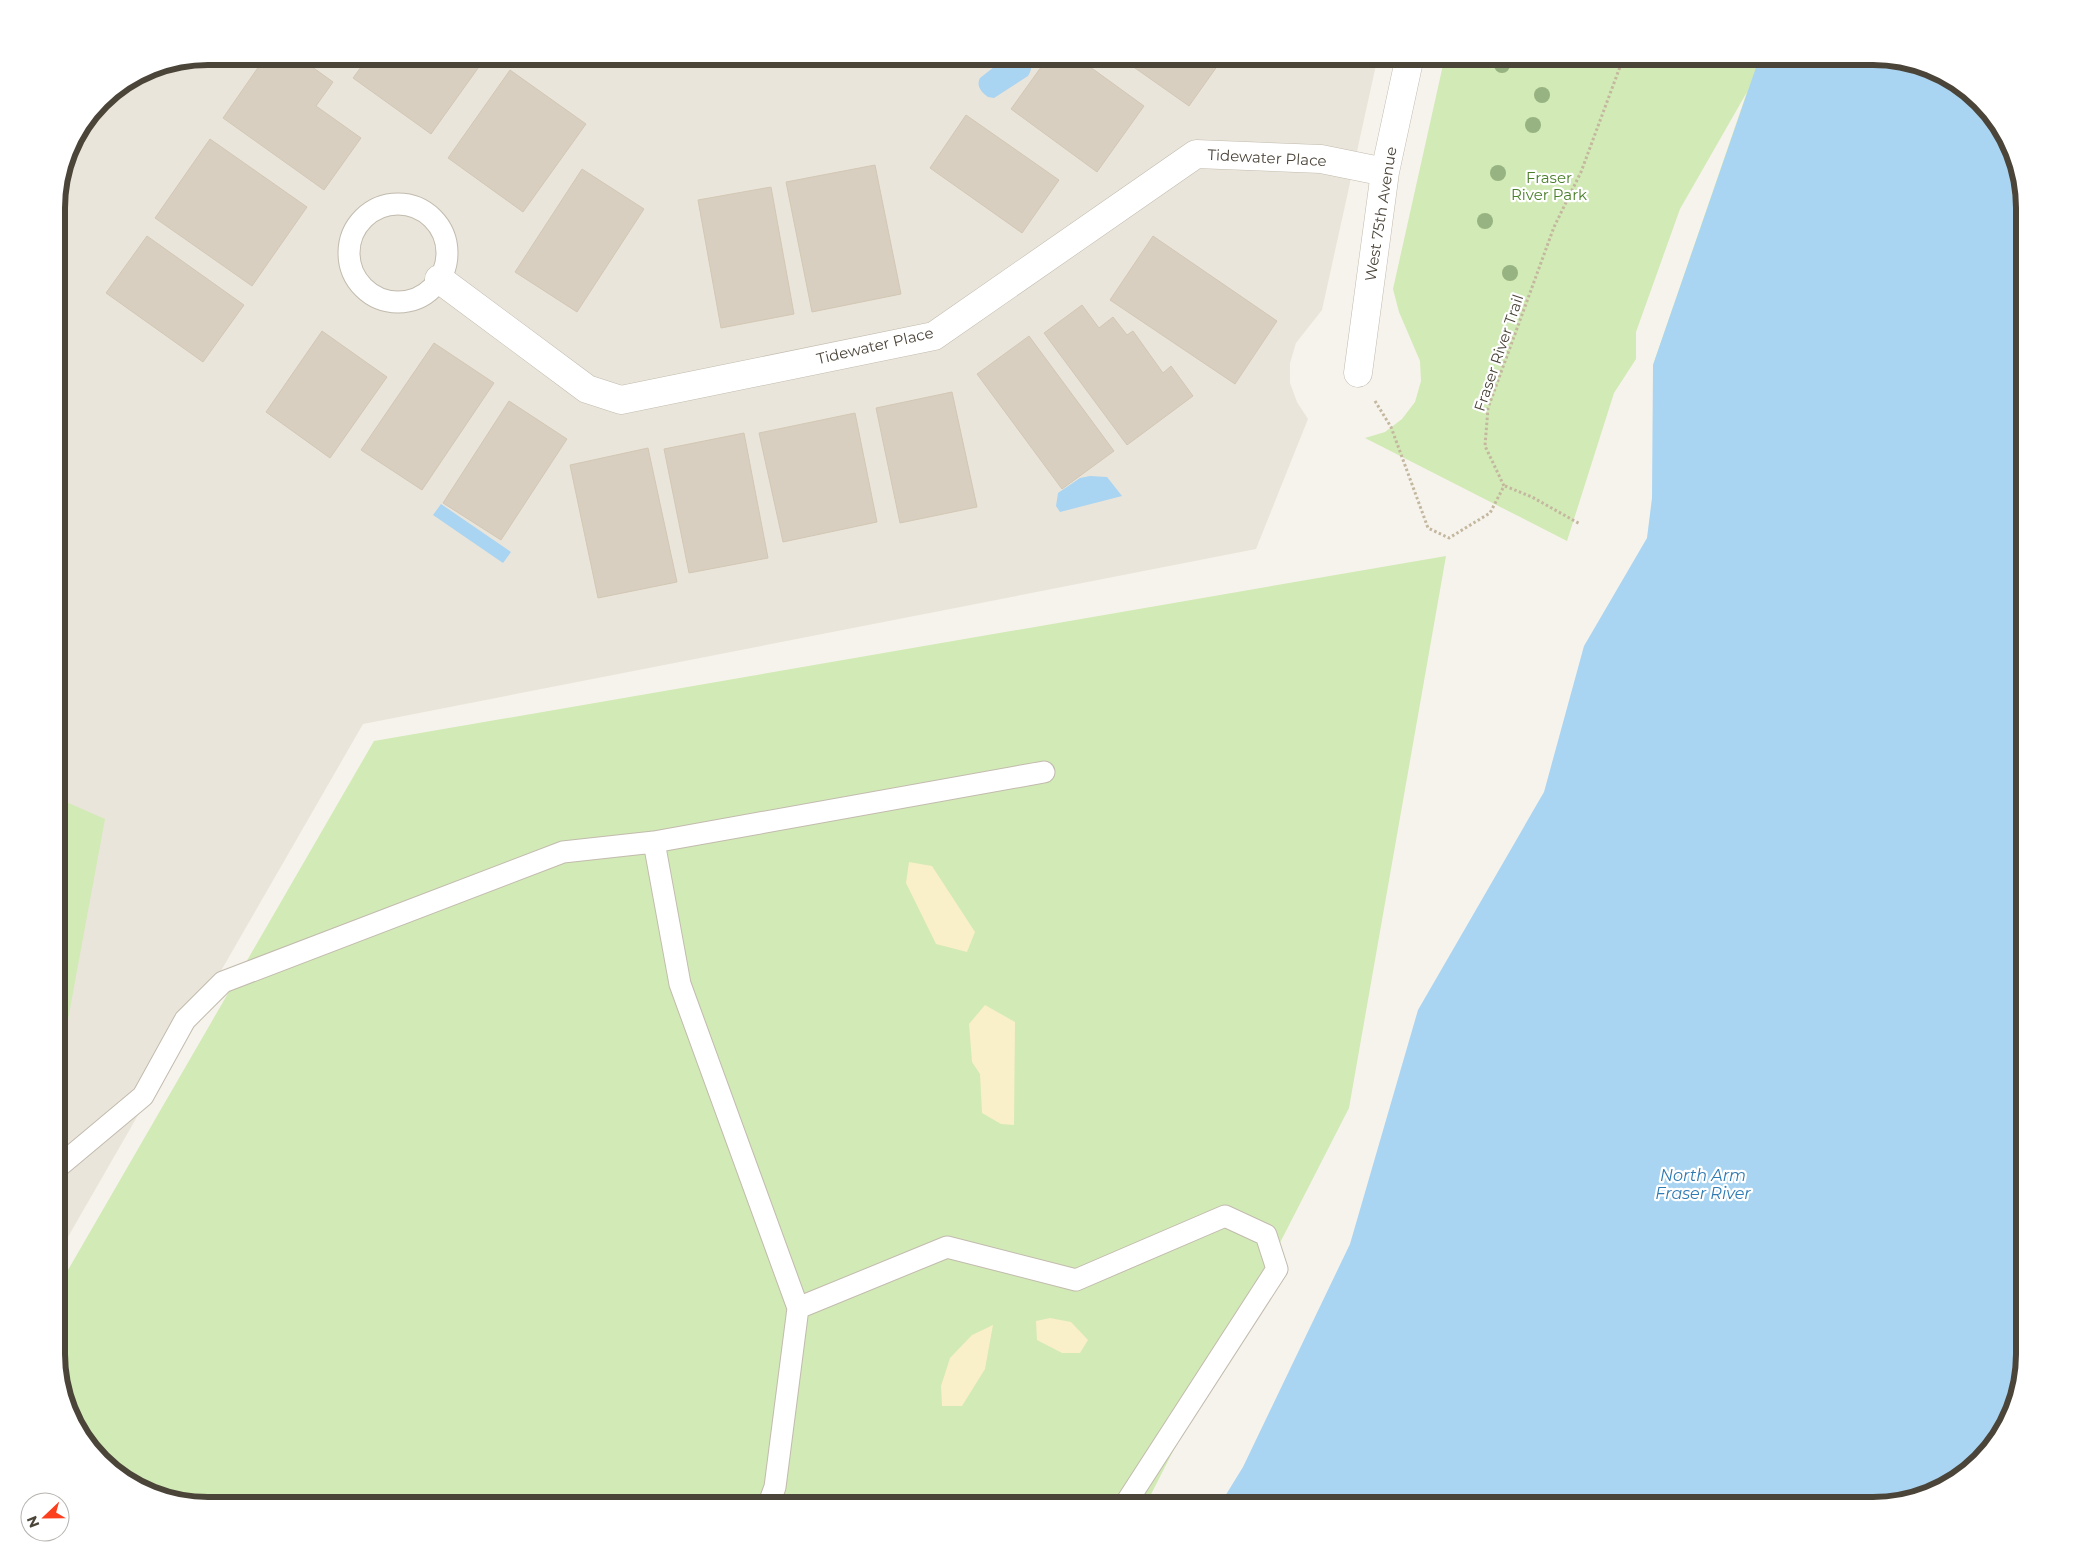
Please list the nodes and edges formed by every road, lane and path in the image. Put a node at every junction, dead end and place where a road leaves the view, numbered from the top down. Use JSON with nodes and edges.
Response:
{"nodes":[{"id":1,"x":1408,"y":65,"type":"edge"},
{"id":2,"x":1621,"y":65,"type":"edge"},
{"id":3,"x":1385,"y":172,"type":"junction"},
{"id":4,"x":439,"y":280,"type":"junction"},
{"id":5,"x":1358,"y":373,"type":"joint"},
{"id":6,"x":1504,"y":486,"type":"junction"},
{"id":7,"x":1580,"y":524,"type":"dead end"},
{"id":8,"x":1044,"y":772,"type":"dead end"},
{"id":9,"x":654,"y":842,"type":"junction"},
{"id":10,"x":65,"y":1161,"type":"edge"},
{"id":11,"x":798,"y":1308,"type":"junction"},
{"id":12,"x":771,"y":1497,"type":"edge"},
{"id":13,"x":1130,"y":1497,"type":"edge"}],
"edges":[{"from":1,"to":3,"type":"street","name":"West 75th Avenue"},
{"from":2,"to":6,"type":"path","name":"Fraser River Trail"},
{"from":3,"to":4,"type":"street","name":"Tidewater Place"},
{"from":3,"to":5,"type":"street","name":"West 75th Avenue"},
{"from":4,"to":4,"type":"lane"},
{"from":5,"to":6,"type":"path"},
{"from":6,"to":7,"type":"path"},
{"from":8,"to":9,"type":"lane"},
{"from":9,"to":10,"type":"lane"},
{"from":9,"to":11,"type":"lane"},
{"from":11,"to":12,"type":"lane"},
{"from":11,"to":13,"type":"lane"}]}
